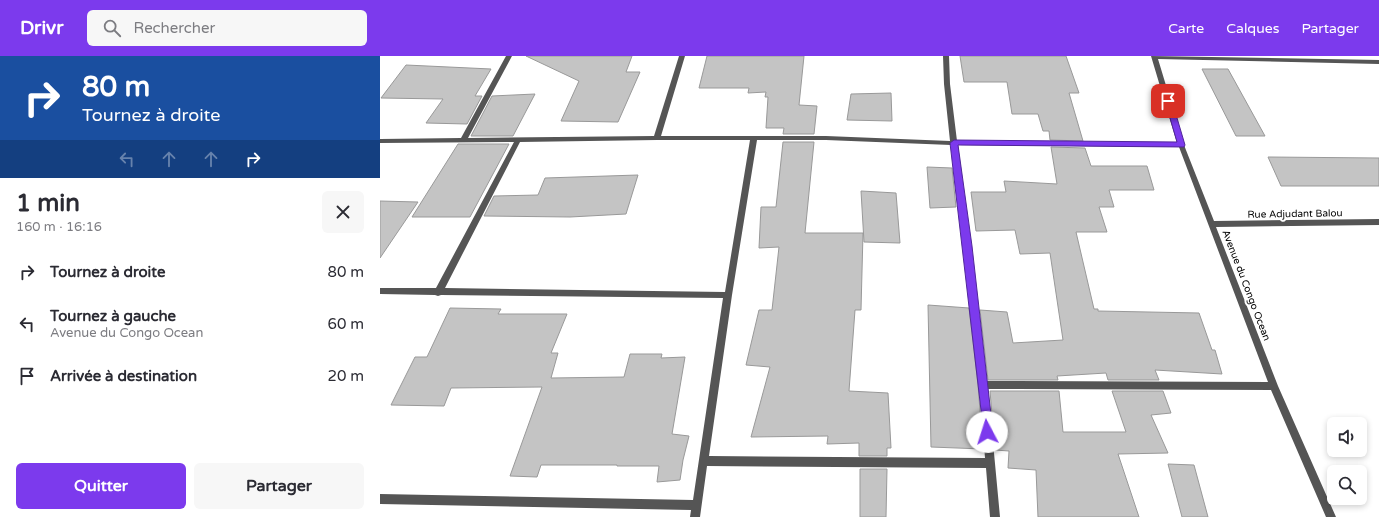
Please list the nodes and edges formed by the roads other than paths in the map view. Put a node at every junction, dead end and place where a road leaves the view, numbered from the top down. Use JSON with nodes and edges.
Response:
{"nodes":[{"id":1,"x":509,"y":56,"type":"edge"},
{"id":2,"x":682,"y":56,"type":"edge"},
{"id":3,"x":946,"y":56,"type":"edge"},
{"id":4,"x":1155,"y":57,"type":"edge"},
{"id":5,"x":1332,"y":59,"type":"edge"},
{"id":6,"x":1379,"y":62,"type":"edge"},
{"id":7,"x":657,"y":138,"type":"junction"},
{"id":8,"x":754,"y":139,"type":"junction"},
{"id":9,"x":518,"y":140,"type":"junction"},
{"id":10,"x":380,"y":141,"type":"edge"},
{"id":11,"x":463,"y":141,"type":"junction"},
{"id":12,"x":954,"y":143,"type":"junction"},
{"id":13,"x":1181,"y":145,"type":"junction"},
{"id":14,"x":1379,"y":222,"type":"edge"},
{"id":15,"x":1212,"y":224,"type":"junction"},
{"id":16,"x":380,"y":291,"type":"edge"},
{"id":17,"x":438,"y":293,"type":"junction"},
{"id":18,"x":728,"y":295,"type":"junction"},
{"id":19,"x":983,"y":385,"type":"junction"},
{"id":20,"x":1274,"y":386,"type":"junction"},
{"id":21,"x":704,"y":461,"type":"junction"},
{"id":22,"x":990,"y":463,"type":"junction"},
{"id":23,"x":380,"y":499,"type":"edge"},
{"id":24,"x":697,"y":505,"type":"junction"},
{"id":25,"x":695,"y":517,"type":"edge"},
{"id":26,"x":995,"y":517,"type":"edge"},
{"id":27,"x":1331,"y":517,"type":"edge"}],
"edges":[{"from":1,"to":11,"type":"street"},
{"from":2,"to":7,"type":"street"},
{"from":3,"to":12,"type":"street"},
{"from":4,"to":5,"type":"street"},
{"from":4,"to":13,"type":"street","name":"Avenue du Congo Ocean"},
{"from":5,"to":6,"type":"street"},
{"from":7,"to":8,"type":"street"},
{"from":7,"to":9,"type":"street"},
{"from":8,"to":12,"type":"street"},
{"from":8,"to":18,"type":"street"},
{"from":9,"to":11,"type":"street"},
{"from":9,"to":17,"type":"street"},
{"from":10,"to":11,"type":"street"},
{"from":12,"to":13,"type":"street"},
{"from":12,"to":19,"type":"street"},
{"from":13,"to":15,"type":"street","name":"Avenue du Congo Ocean"},
{"from":14,"to":15,"type":"street","name":"Rue Adjudant Balou"},
{"from":15,"to":20,"type":"street","name":"Avenue du Congo Ocean"},
{"from":16,"to":17,"type":"street"},
{"from":17,"to":18,"type":"street"},
{"from":18,"to":21,"type":"street"},
{"from":19,"to":20,"type":"street"},
{"from":19,"to":22,"type":"street"},
{"from":20,"to":27,"type":"street","name":"Avenue du Congo Ocean"},
{"from":21,"to":22,"type":"street"},
{"from":21,"to":24,"type":"street"},
{"from":22,"to":26,"type":"street"},
{"from":23,"to":24,"type":"street"},
{"from":24,"to":25,"type":"street"}]}
